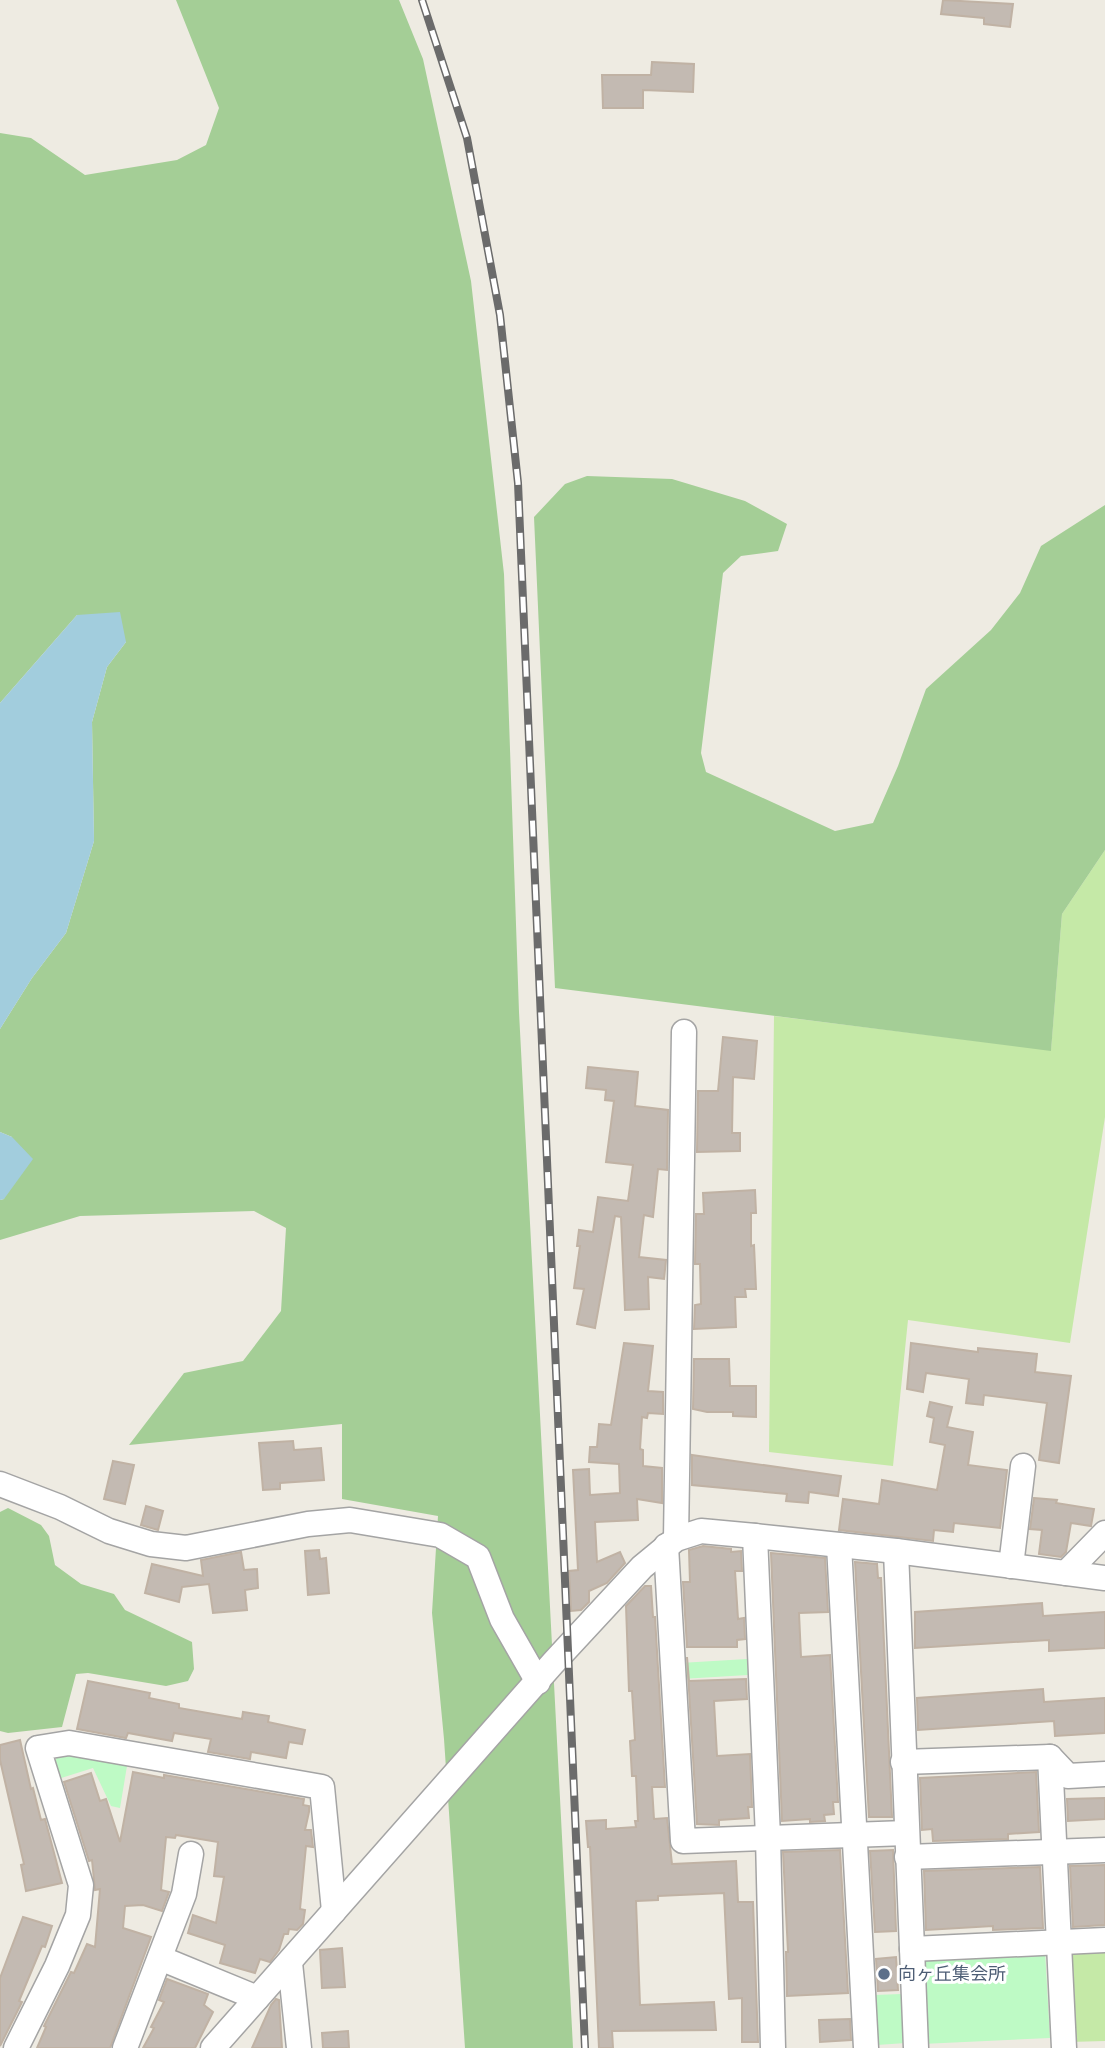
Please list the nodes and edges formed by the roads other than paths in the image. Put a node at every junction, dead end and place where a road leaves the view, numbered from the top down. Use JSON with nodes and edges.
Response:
{"nodes":[{"id":1,"x":684,"y":1032,"type":"dead end"},
{"id":2,"x":1023,"y":1466,"type":"dead end"},
{"id":3,"x":0,"y":1483,"type":"edge"},
{"id":4,"x":1105,"y":1533,"type":"edge"},
{"id":5,"x":755,"y":1536,"type":"junction"},
{"id":6,"x":671,"y":1542,"type":"junction"},
{"id":7,"x":839,"y":1545,"type":"junction"},
{"id":8,"x":896,"y":1550,"type":"junction"},
{"id":9,"x":1012,"y":1566,"type":"junction"},
{"id":10,"x":1066,"y":1573,"type":"junction"},
{"id":11,"x":1105,"y":1578,"type":"edge"},
{"id":12,"x":538,"y":1682,"type":"junction"},
{"id":13,"x":1050,"y":1757,"type":"junction"},
{"id":14,"x":903,"y":1762,"type":"junction"},
{"id":15,"x":1105,"y":1774,"type":"edge"},
{"id":16,"x":855,"y":1834,"type":"junction"},
{"id":17,"x":768,"y":1837,"type":"junction"},
{"id":18,"x":907,"y":1845,"type":"junction"},
{"id":19,"x":1105,"y":1850,"type":"edge"},
{"id":20,"x":1054,"y":1851,"type":"junction"},
{"id":21,"x":191,"y":1854,"type":"dead end"},
{"id":22,"x":334,"y":1910,"type":"junction"},
{"id":23,"x":1105,"y":1940,"type":"edge"},
{"id":24,"x":1058,"y":1944,"type":"junction"},
{"id":25,"x":912,"y":1949,"type":"junction"},
{"id":26,"x":160,"y":1958,"type":"junction"},
{"id":27,"x":290,"y":1963,"type":"junction"},
{"id":28,"x":257,"y":1998,"type":"junction"},
{"id":29,"x":16,"y":2048,"type":"edge"},
{"id":30,"x":125,"y":2048,"type":"edge"},
{"id":31,"x":213,"y":2048,"type":"edge"},
{"id":32,"x":299,"y":2048,"type":"edge"},
{"id":33,"x":773,"y":2048,"type":"edge"},
{"id":34,"x":866,"y":2048,"type":"edge"},
{"id":35,"x":916,"y":2048,"type":"edge"},
{"id":36,"x":1064,"y":2048,"type":"edge"}],
"edges":[{"from":1,"to":6,"type":"street"},
{"from":2,"to":9,"type":"street"},
{"from":3,"to":12,"type":"street"},
{"from":4,"to":10,"type":"street"},
{"from":5,"to":6,"type":"street"},
{"from":5,"to":7,"type":"street"},
{"from":5,"to":17,"type":"street"},
{"from":6,"to":12,"type":"street"},
{"from":6,"to":17,"type":"street"},
{"from":7,"to":8,"type":"street"},
{"from":7,"to":16,"type":"street"},
{"from":8,"to":9,"type":"street"},
{"from":8,"to":14,"type":"street"},
{"from":9,"to":10,"type":"street"},
{"from":10,"to":11,"type":"street"},
{"from":12,"to":22,"type":"street"},
{"from":13,"to":14,"type":"street"},
{"from":13,"to":15,"type":"street"},
{"from":13,"to":20,"type":"street"},
{"from":14,"to":18,"type":"street"},
{"from":16,"to":17,"type":"street"},
{"from":16,"to":18,"type":"street"},
{"from":16,"to":34,"type":"street"},
{"from":17,"to":33,"type":"street"},
{"from":18,"to":20,"type":"street"},
{"from":18,"to":25,"type":"street"},
{"from":19,"to":20,"type":"street"},
{"from":20,"to":24,"type":"street"},
{"from":21,"to":26,"type":"street"},
{"from":22,"to":27,"type":"street"},
{"from":22,"to":29,"type":"street"},
{"from":23,"to":24,"type":"street"},
{"from":24,"to":25,"type":"street"},
{"from":24,"to":36,"type":"street"},
{"from":25,"to":35,"type":"street"},
{"from":26,"to":28,"type":"street"},
{"from":26,"to":30,"type":"street"},
{"from":27,"to":28,"type":"street"},
{"from":27,"to":32,"type":"street"},
{"from":28,"to":31,"type":"street"}]}
